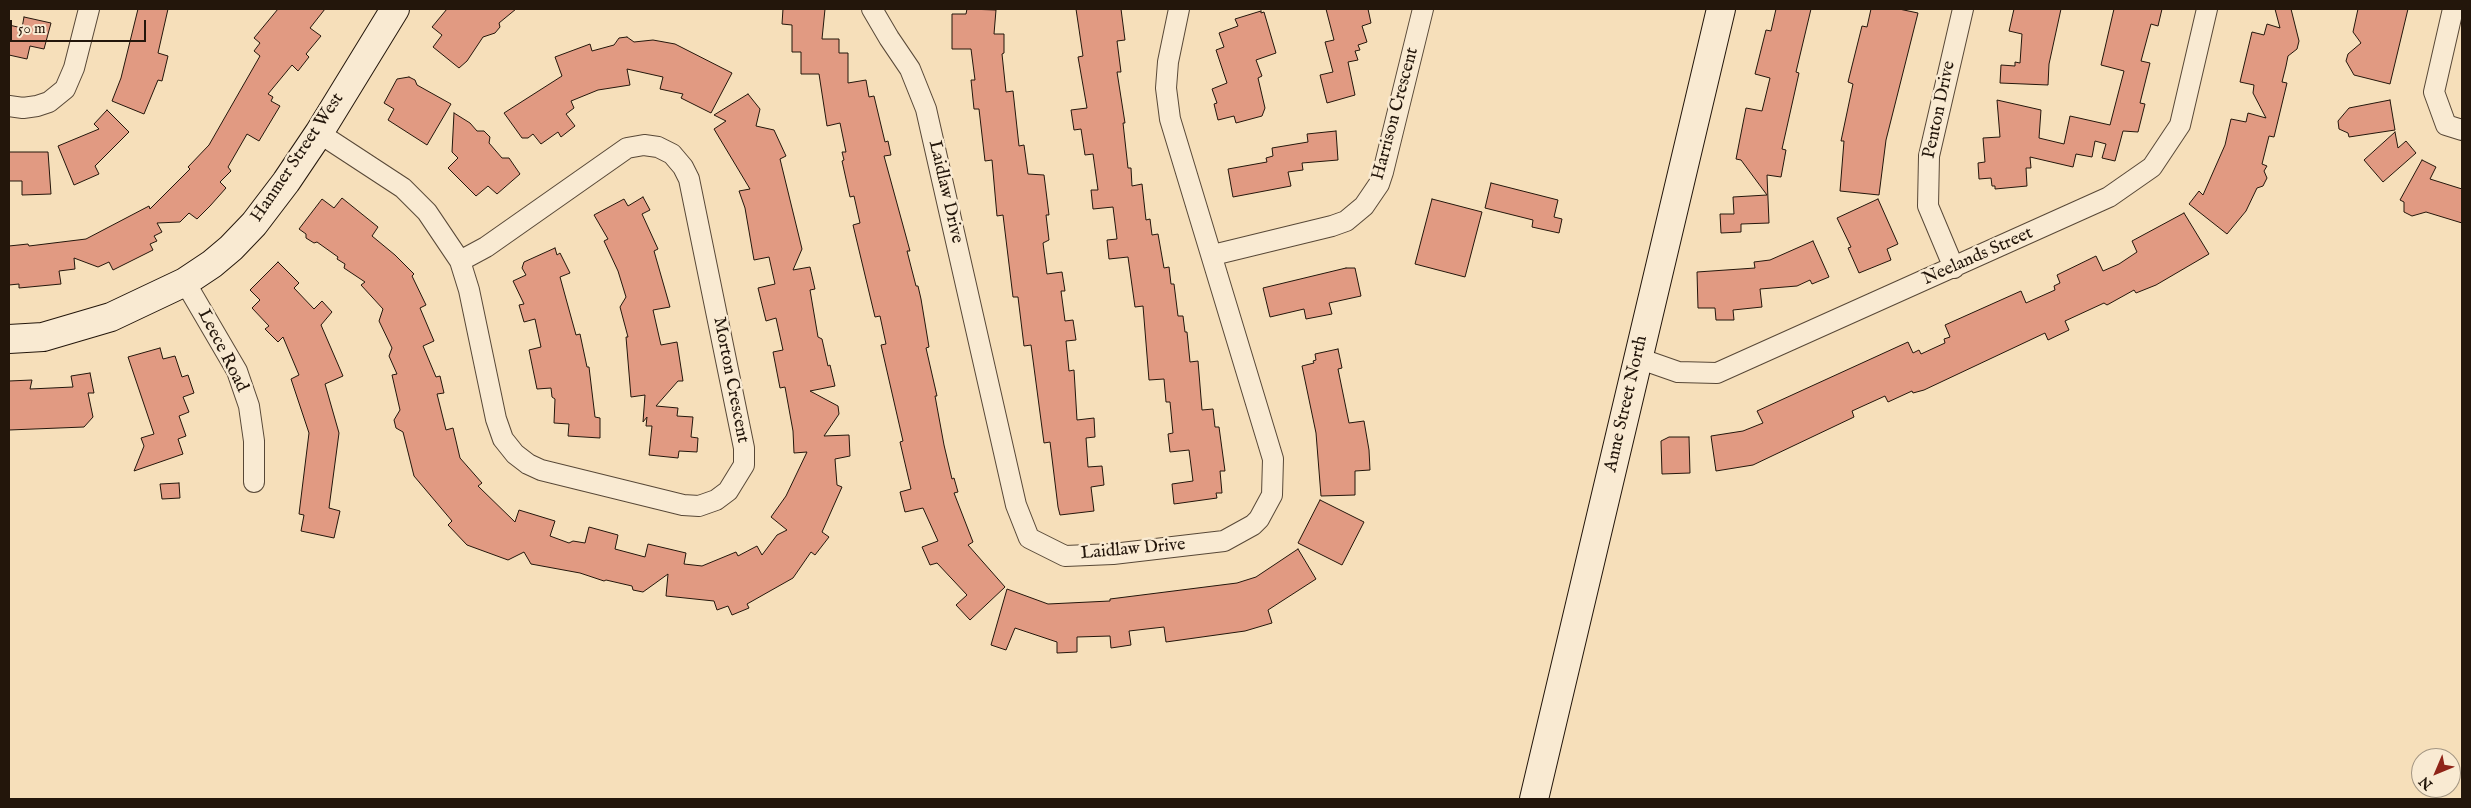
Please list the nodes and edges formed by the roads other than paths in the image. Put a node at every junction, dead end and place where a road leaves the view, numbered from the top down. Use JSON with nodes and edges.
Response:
{"nodes":[{"id":1,"x":89,"y":9,"type":"edge"},
{"id":2,"x":395,"y":9,"type":"edge"},
{"id":3,"x":872,"y":9,"type":"edge"},
{"id":4,"x":1178,"y":9,"type":"edge"},
{"id":5,"x":1423,"y":9,"type":"edge"},
{"id":6,"x":1720,"y":9,"type":"edge"},
{"id":7,"x":1963,"y":9,"type":"edge"},
{"id":8,"x":2207,"y":9,"type":"edge"},
{"id":9,"x":2453,"y":9,"type":"edge"},
{"id":10,"x":9,"y":106,"type":"edge"},
{"id":11,"x":2462,"y":130,"type":"edge"},
{"id":12,"x":319,"y":133,"type":"junction"},
{"id":13,"x":1213,"y":255,"type":"junction"},
{"id":14,"x":460,"y":261,"type":"junction"},
{"id":15,"x":1954,"y":268,"type":"junction"},
{"id":16,"x":185,"y":282,"type":"junction"},
{"id":17,"x":9,"y":339,"type":"edge"},
{"id":18,"x":1638,"y":358,"type":"junction"},
{"id":19,"x":254,"y":482,"type":"dead end"},
{"id":20,"x":1534,"y":799,"type":"edge"}],
"edges":[{"from":1,"to":10,"type":"street"},
{"from":2,"to":12,"type":"street","name":"Hanmer Street West"},
{"from":3,"to":13,"type":"street","name":"Laidlaw Drive"},
{"from":4,"to":13,"type":"street","name":"Laidlaw Drive"},
{"from":5,"to":13,"type":"street","name":"Harrison Crescent"},
{"from":6,"to":18,"type":"street","name":"Anne Street North"},
{"from":7,"to":15,"type":"street","name":"Penton Drive"},
{"from":8,"to":15,"type":"street","name":"Neelands Street"},
{"from":9,"to":11,"type":"street"},
{"from":12,"to":14,"type":"street","name":"Morton Crescent"},
{"from":12,"to":16,"type":"street","name":"Hanmer Street West"},
{"from":14,"to":14,"type":"street","name":"Morton Crescent"},
{"from":15,"to":18,"type":"street","name":"Neelands Street"},
{"from":16,"to":17,"type":"street","name":"Hanmer Street West"},
{"from":16,"to":19,"type":"street","name":"Leece Road"},
{"from":18,"to":20,"type":"street","name":"Anne Street North"}]}
